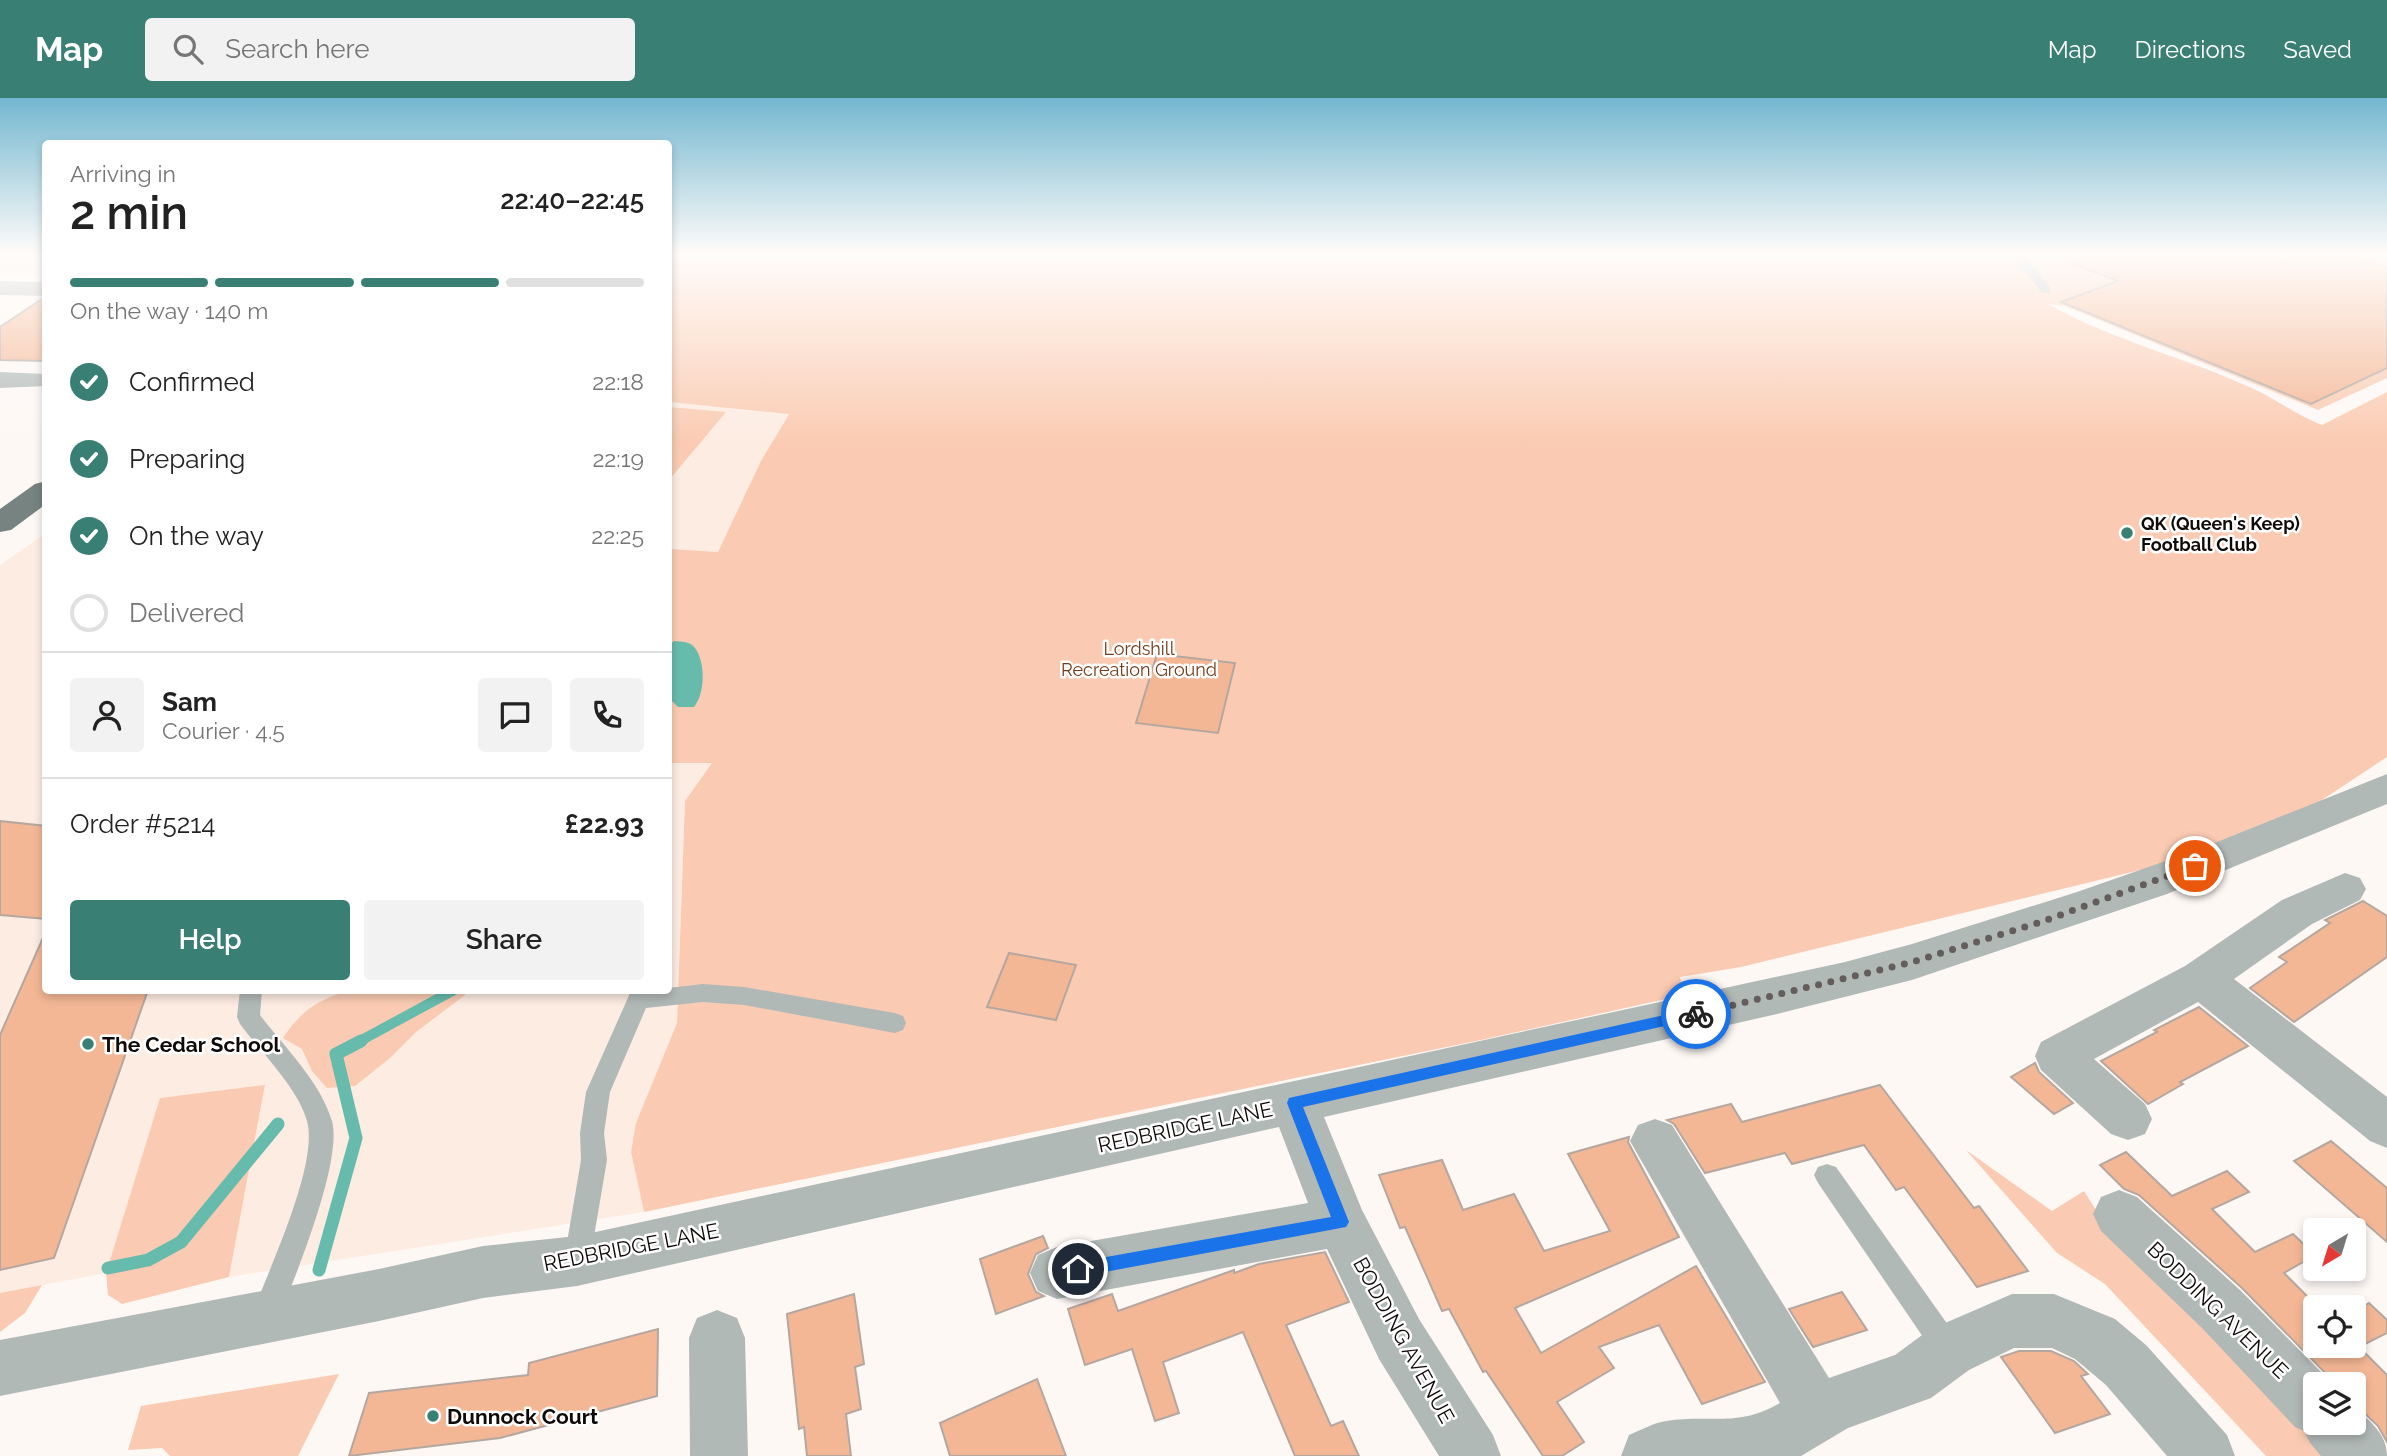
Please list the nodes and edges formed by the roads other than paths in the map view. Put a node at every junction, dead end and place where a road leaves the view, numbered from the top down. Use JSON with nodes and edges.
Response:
{"nodes":[{"id":1,"x":0,"y":380,"type":"edge"},
{"id":2,"x":37,"y":380,"type":"dead end"},
{"id":3,"x":42,"y":493,"type":"edge"},
{"id":4,"x":0,"y":523,"type":"edge"},
{"id":5,"x":2385,"y":791,"type":"edge"},
{"id":6,"x":2345,"y":889,"type":"dead end"},
{"id":7,"x":2201,"y":979,"type":"junction"},
{"id":8,"x":251,"y":994,"type":"edge"},
{"id":9,"x":895,"y":1023,"type":"dead end"},
{"id":10,"x":1294,"y":1103,"type":"junction"},
{"id":11,"x":2129,"y":1119,"type":"dead end"},
{"id":12,"x":2387,"y":1126,"type":"edge"},
{"id":13,"x":1655,"y":1141,"type":"dead end"},
{"id":14,"x":1827,"y":1175,"type":"dead end"},
{"id":15,"x":2119,"y":1214,"type":"dead end"},
{"id":16,"x":1341,"y":1222,"type":"junction"},
{"id":17,"x":577,"y":1261,"type":"junction"},
{"id":18,"x":1057,"y":1273,"type":"dead end"},
{"id":19,"x":265,"y":1317,"type":"junction"},
{"id":20,"x":717,"y":1338,"type":"dead end"},
{"id":21,"x":1949,"y":1350,"type":"junction"},
{"id":22,"x":0,"y":1368,"type":"edge"},
{"id":23,"x":2303,"y":1394,"type":"edge"},
{"id":24,"x":1818,"y":1413,"type":"junction"},
{"id":25,"x":2342,"y":1435,"type":"edge"},
{"id":26,"x":719,"y":1456,"type":"edge"},
{"id":27,"x":1472,"y":1456,"type":"edge"},
{"id":28,"x":1650,"y":1456,"type":"edge"},
{"id":29,"x":2206,"y":1456,"type":"edge"},
{"id":30,"x":2362,"y":1456,"type":"edge"}],
"edges":[{"from":1,"to":2,"type":"street"},
{"from":3,"to":4,"type":"main road"},
{"from":5,"to":10,"type":"street","name":"REDBRIDGE LANE"},
{"from":6,"to":7,"type":"street"},
{"from":7,"to":11,"type":"street"},
{"from":7,"to":12,"type":"street"},
{"from":8,"to":19,"type":"lane"},
{"from":9,"to":17,"type":"lane"},
{"from":10,"to":16,"type":"street","name":"BODDING AVENUE"},
{"from":10,"to":17,"type":"street","name":"REDBRIDGE LANE"},
{"from":13,"to":24,"type":"street"},
{"from":14,"to":21,"type":"lane"},
{"from":15,"to":23,"type":"street","name":"BODDING AVENUE"},
{"from":16,"to":18,"type":"street"},
{"from":16,"to":27,"type":"street","name":"BODDING AVENUE"},
{"from":17,"to":19,"type":"street","name":"REDBRIDGE LANE"},
{"from":19,"to":22,"type":"street","name":"REDBRIDGE LANE"},
{"from":20,"to":26,"type":"street"},
{"from":21,"to":24,"type":"street"},
{"from":21,"to":29,"type":"street"},
{"from":24,"to":28,"type":"street"},
{"from":25,"to":30,"type":"street"}]}
